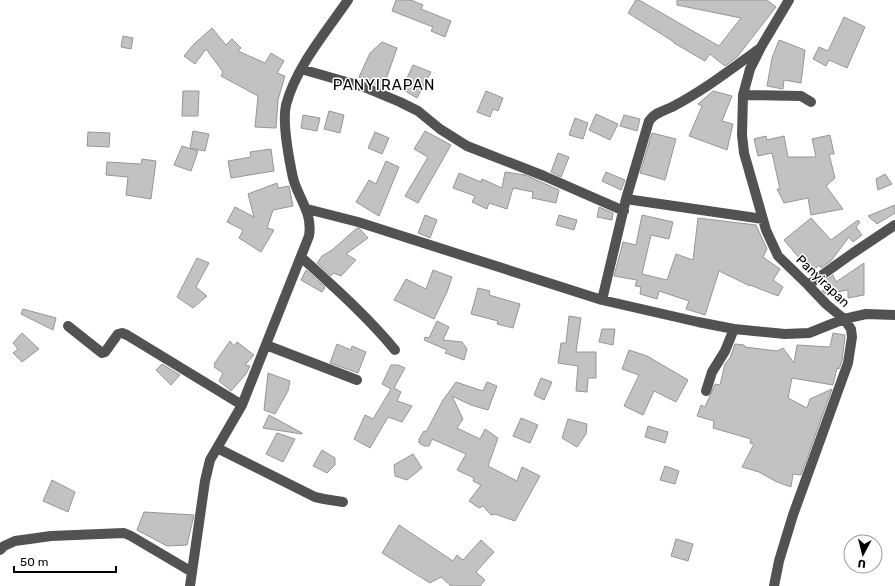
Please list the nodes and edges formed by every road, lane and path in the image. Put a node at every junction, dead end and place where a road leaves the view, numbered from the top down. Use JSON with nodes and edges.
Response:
{"nodes":[{"id":1,"x":348,"y":0,"type":"edge"},
{"id":2,"x":789,"y":0,"type":"edge"},
{"id":3,"x":761,"y":47,"type":"junction"},
{"id":4,"x":301,"y":69,"type":"junction"},
{"id":5,"x":743,"y":95,"type":"junction"},
{"id":6,"x":811,"y":102,"type":"dead end"},
{"id":7,"x":626,"y":199,"type":"junction"},
{"id":8,"x":307,"y":209,"type":"junction"},
{"id":9,"x":624,"y":211,"type":"junction"},
{"id":10,"x":763,"y":219,"type":"junction"},
{"id":11,"x":895,"y":225,"type":"edge"},
{"id":12,"x":301,"y":257,"type":"junction"},
{"id":13,"x":808,"y":285,"type":"junction"},
{"id":14,"x":602,"y":300,"type":"junction"},
{"id":15,"x":895,"y":315,"type":"edge"},
{"id":16,"x":844,"y":319,"type":"junction"},
{"id":17,"x":68,"y":326,"type":"dead end"},
{"id":18,"x":734,"y":329,"type":"junction"},
{"id":19,"x":266,"y":345,"type":"junction"},
{"id":20,"x":395,"y":350,"type":"dead end"},
{"id":21,"x":357,"y":380,"type":"dead end"},
{"id":22,"x":706,"y":391,"type":"dead end"},
{"id":23,"x":242,"y":405,"type":"junction"},
{"id":24,"x":217,"y":448,"type":"junction"},
{"id":25,"x":343,"y":502,"type":"dead end"},
{"id":26,"x":0,"y":550,"type":"edge"},
{"id":27,"x":192,"y":572,"type":"junction"},
{"id":28,"x":190,"y":586,"type":"edge"},
{"id":29,"x":774,"y":586,"type":"edge"}],
"edges":[{"from":1,"to":4,"type":"street"},
{"from":2,"to":3,"type":"street","name":"Panyirapan"},
{"from":3,"to":5,"type":"street","name":"Panyirapan"},
{"from":3,"to":7,"type":"street"},
{"from":4,"to":8,"type":"street"},
{"from":4,"to":9,"type":"street"},
{"from":5,"to":6,"type":"street"},
{"from":5,"to":10,"type":"street","name":"Panyirapan"},
{"from":7,"to":9,"type":"street"},
{"from":7,"to":10,"type":"street"},
{"from":8,"to":12,"type":"street"},
{"from":8,"to":14,"type":"street"},
{"from":9,"to":14,"type":"street"},
{"from":10,"to":13,"type":"street","name":"Panyirapan"},
{"from":11,"to":13,"type":"street"},
{"from":12,"to":19,"type":"street"},
{"from":12,"to":20,"type":"street"},
{"from":13,"to":16,"type":"street","name":"Panyirapan"},
{"from":14,"to":18,"type":"street"},
{"from":15,"to":16,"type":"street"},
{"from":16,"to":18,"type":"street"},
{"from":16,"to":29,"type":"street","name":"Panyirapan"},
{"from":17,"to":23,"type":"street"},
{"from":18,"to":22,"type":"street"},
{"from":19,"to":21,"type":"street"},
{"from":19,"to":23,"type":"street"},
{"from":23,"to":24,"type":"street"},
{"from":24,"to":25,"type":"street"},
{"from":24,"to":27,"type":"street"},
{"from":26,"to":27,"type":"street"},
{"from":27,"to":28,"type":"street"}]}
